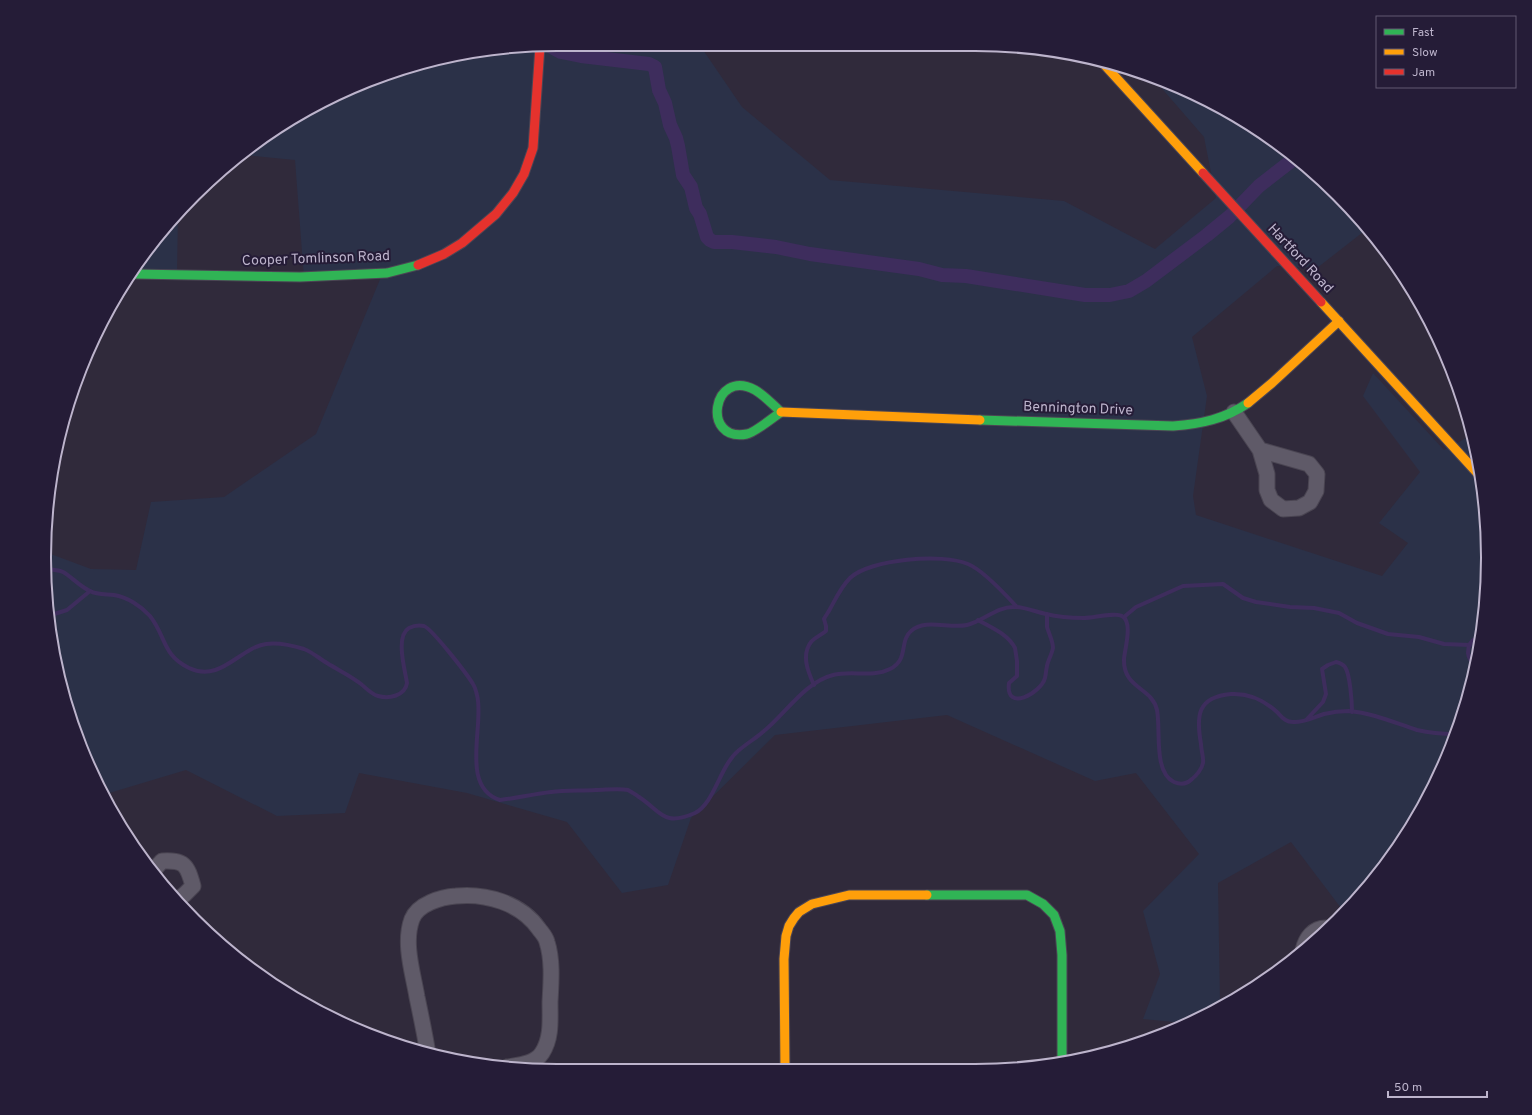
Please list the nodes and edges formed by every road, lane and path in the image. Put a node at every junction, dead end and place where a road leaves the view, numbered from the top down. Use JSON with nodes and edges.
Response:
{"nodes":[{"id":1,"x":540,"y":52,"type":"edge"},
{"id":2,"x":1108,"y":69,"type":"edge"},
{"id":3,"x":137,"y":274,"type":"edge"},
{"id":4,"x":1339,"y":321,"type":"junction"},
{"id":5,"x":781,"y":412,"type":"junction"},
{"id":6,"x":1234,"y":412,"type":"junction"},
{"id":7,"x":1260,"y":450,"type":"junction"},
{"id":8,"x":1473,"y":469,"type":"edge"},
{"id":9,"x":157,"y":867,"type":"edge"},
{"id":10,"x":182,"y":897,"type":"edge"},
{"id":11,"x":1315,"y":932,"type":"edge"},
{"id":12,"x":1306,"y":939,"type":"edge"},
{"id":13,"x":427,"y":1047,"type":"edge"},
{"id":14,"x":1062,"y":1056,"type":"edge"},
{"id":15,"x":528,"y":1063,"type":"edge"},
{"id":16,"x":785,"y":1064,"type":"edge"}],
"edges":[{"from":1,"to":3,"type":"street","name":"Cooper Tomlinson Road"},
{"from":2,"to":4,"type":"street","name":"Hartford Road"},
{"from":4,"to":6,"type":"street","name":"Bennington Drive"},
{"from":4,"to":8,"type":"street","name":"Hartford Road"},
{"from":5,"to":5,"type":"street"},
{"from":5,"to":6,"type":"street","name":"Bennington Drive"},
{"from":6,"to":7,"type":"street"},
{"from":7,"to":7,"type":"street"},
{"from":9,"to":10,"type":"street"},
{"from":11,"to":12,"type":"street"},
{"from":13,"to":15,"type":"street"},
{"from":14,"to":16,"type":"street"}]}
